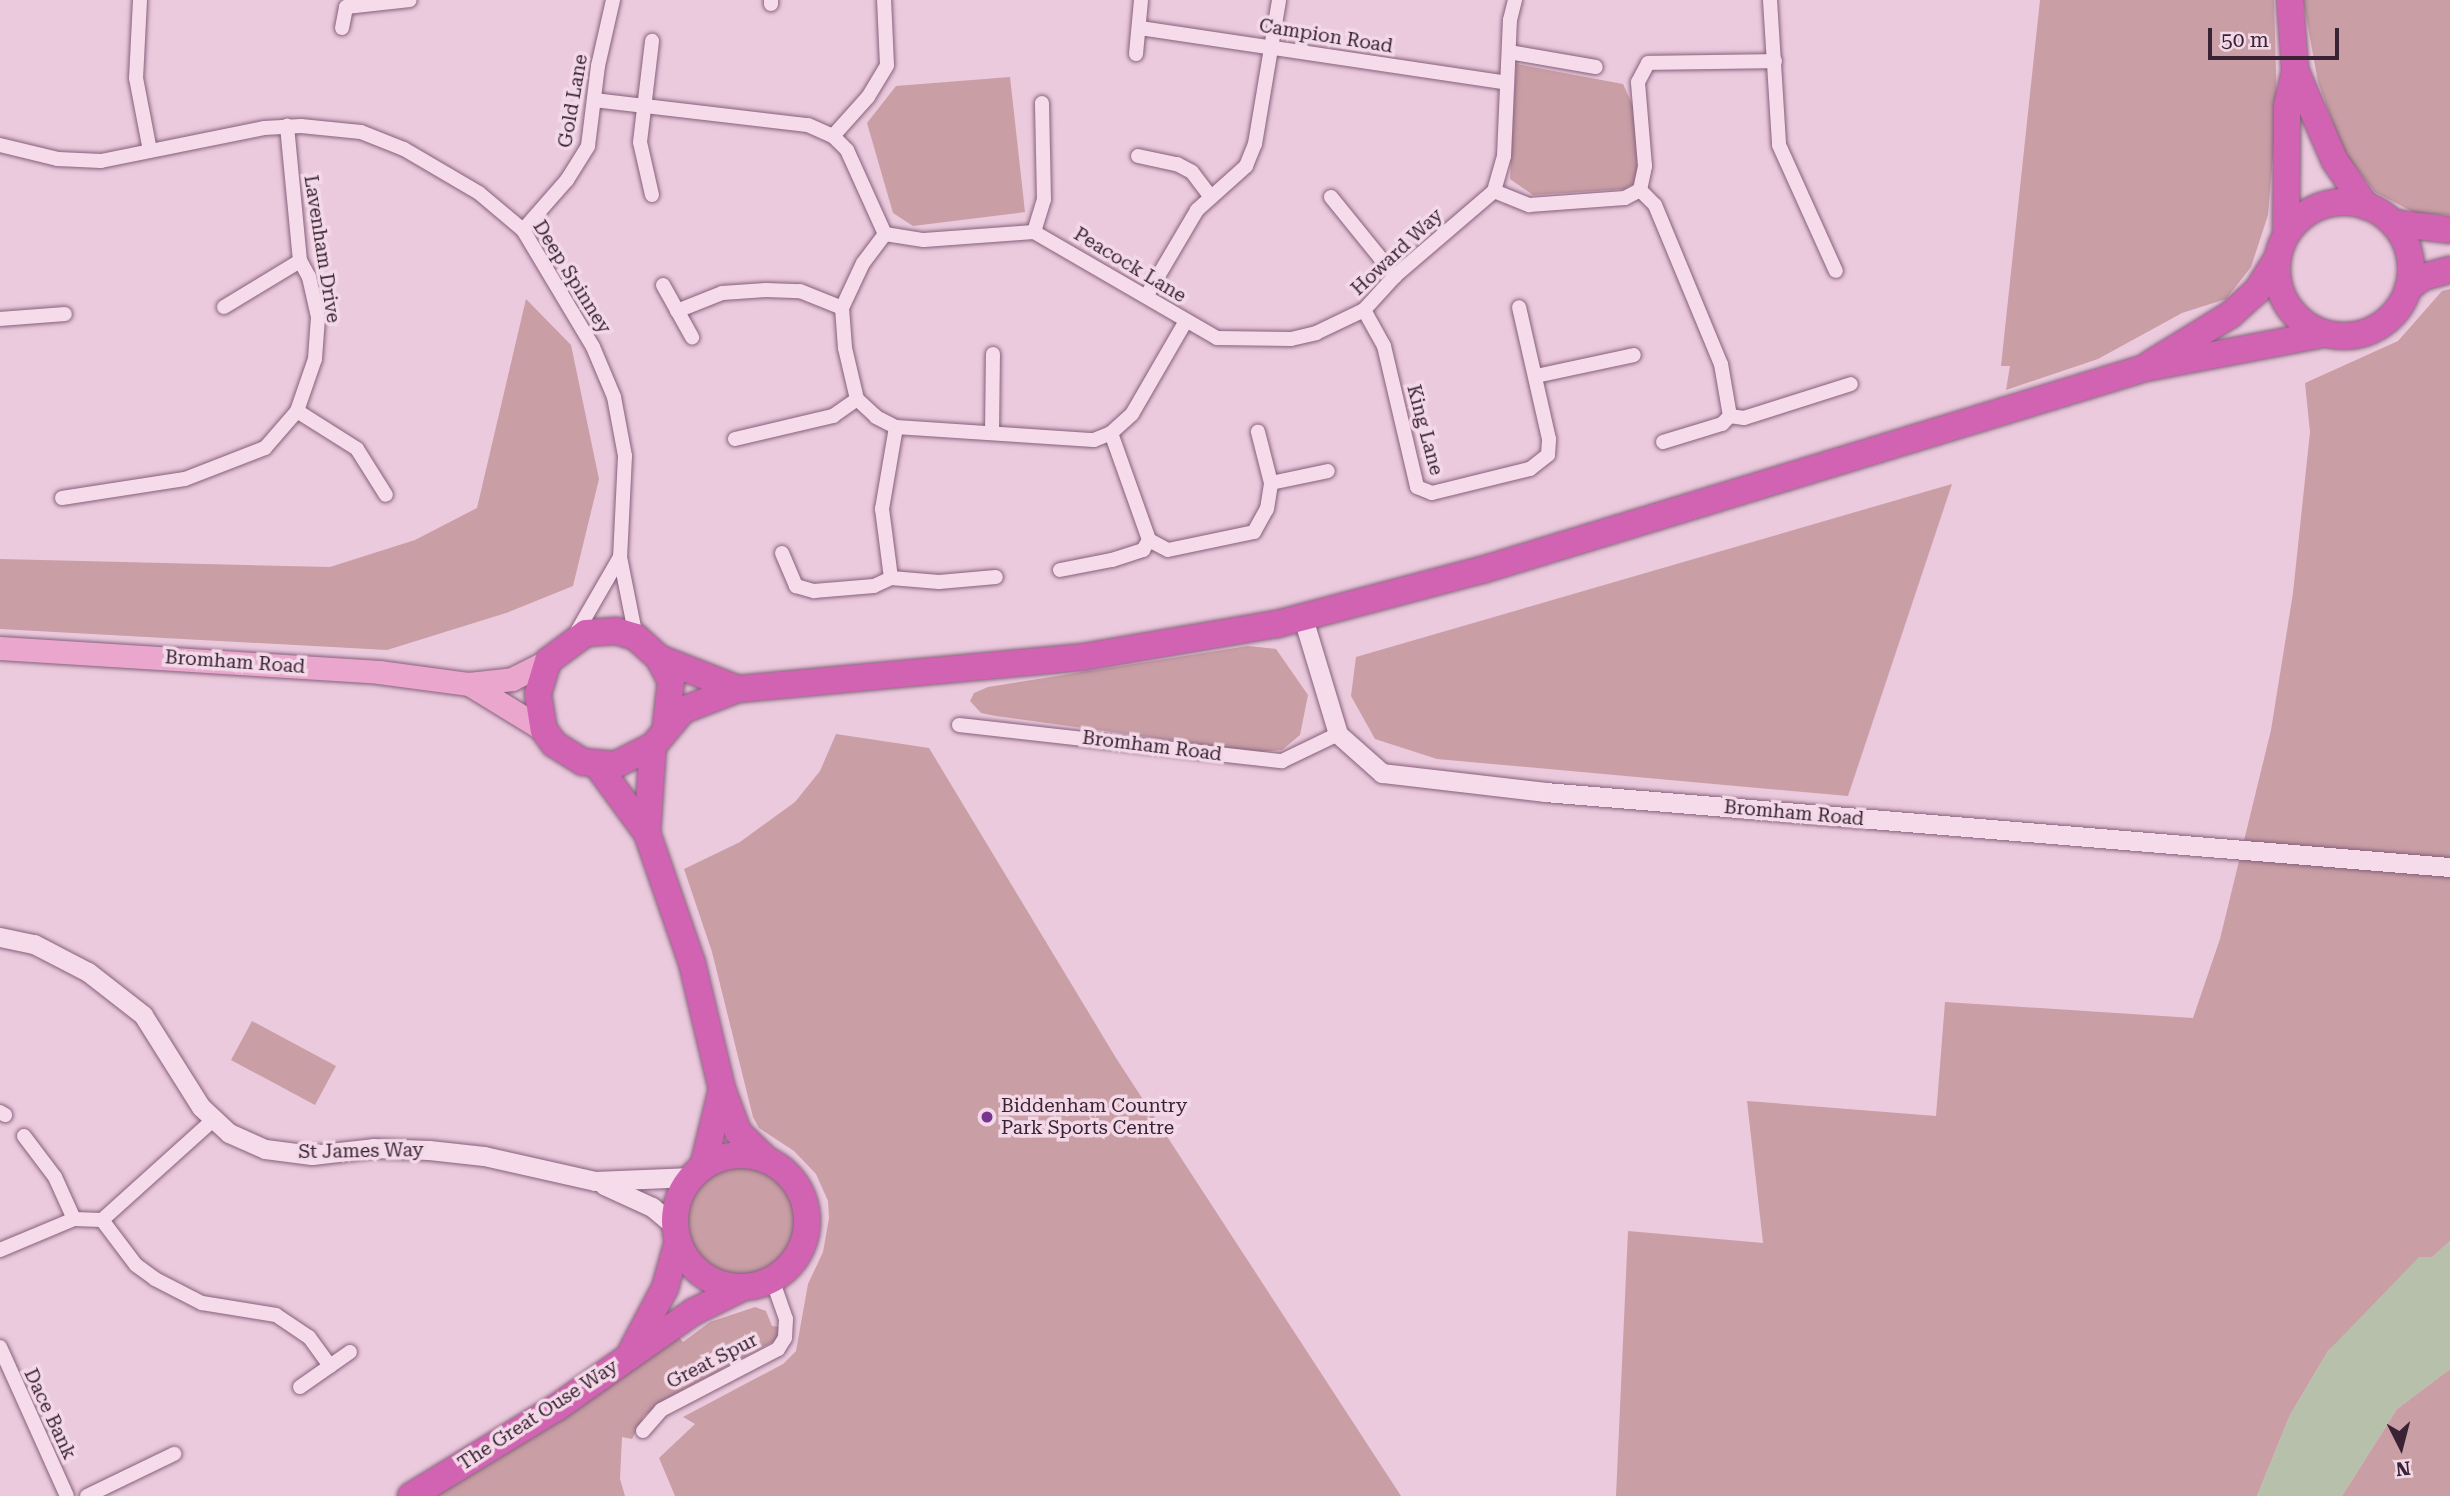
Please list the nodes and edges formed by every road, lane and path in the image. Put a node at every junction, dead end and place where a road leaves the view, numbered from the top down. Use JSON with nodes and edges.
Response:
{"nodes":[{"id":1,"x":141,"y":0,"type":"edge"},
{"id":2,"x":410,"y":0,"type":"edge"},
{"id":3,"x":613,"y":0,"type":"edge"},
{"id":4,"x":884,"y":0,"type":"edge"},
{"id":5,"x":1141,"y":0,"type":"edge"},
{"id":6,"x":1279,"y":0,"type":"edge"},
{"id":7,"x":1515,"y":0,"type":"edge"},
{"id":8,"x":1770,"y":0,"type":"edge"},
{"id":9,"x":2290,"y":0,"type":"edge"},
{"id":10,"x":346,"y":3,"type":"edge"},
{"id":11,"x":342,"y":28,"type":"dead end"},
{"id":12,"x":1140,"y":28,"type":"junction"},
{"id":13,"x":652,"y":41,"type":"dead end"},
{"id":14,"x":1271,"y":46,"type":"junction"},
{"id":15,"x":1509,"y":52,"type":"junction"},
{"id":16,"x":1136,"y":54,"type":"dead end"},
{"id":17,"x":1775,"y":61,"type":"junction"},
{"id":18,"x":1596,"y":67,"type":"dead end"},
{"id":19,"x":2295,"y":70,"type":"junction"},
{"id":20,"x":1506,"y":83,"type":"junction"},
{"id":21,"x":594,"y":100,"type":"junction"},
{"id":22,"x":1042,"y":103,"type":"dead end"},
{"id":23,"x":643,"y":108,"type":"junction"},
{"id":24,"x":287,"y":126,"type":"junction"},
{"id":25,"x":833,"y":136,"type":"junction"},
{"id":26,"x":1,"y":147,"type":"edge"},
{"id":27,"x":150,"y":151,"type":"junction"},
{"id":28,"x":1138,"y":156,"type":"dead end"},
{"id":29,"x":1640,"y":190,"type":"junction"},
{"id":30,"x":1493,"y":191,"type":"junction"},
{"id":31,"x":652,"y":195,"type":"dead end"},
{"id":32,"x":1210,"y":196,"type":"junction"},
{"id":33,"x":1331,"y":197,"type":"dead end"},
{"id":34,"x":2366,"y":206,"type":"junction"},
{"id":35,"x":2393,"y":223,"type":"junction"},
{"id":36,"x":523,"y":230,"type":"junction"},
{"id":37,"x":2450,"y":230,"type":"edge"},
{"id":38,"x":1034,"y":232,"type":"junction"},
{"id":39,"x":2286,"y":233,"type":"junction"},
{"id":40,"x":885,"y":234,"type":"junction"},
{"id":41,"x":2277,"y":260,"type":"junction"},
{"id":42,"x":300,"y":261,"type":"junction"},
{"id":43,"x":2450,"y":270,"type":"edge"},
{"id":44,"x":1836,"y":271,"type":"dead end"},
{"id":45,"x":1395,"y":276,"type":"junction"},
{"id":46,"x":663,"y":285,"type":"dead end"},
{"id":47,"x":2408,"y":288,"type":"junction"},
{"id":48,"x":1147,"y":296,"type":"junction"},
{"id":49,"x":225,"y":307,"type":"dead end"},
{"id":50,"x":1519,"y":307,"type":"dead end"},
{"id":51,"x":842,"y":308,"type":"junction"},
{"id":52,"x":1364,"y":310,"type":"junction"},
{"id":53,"x":677,"y":311,"type":"junction"},
{"id":54,"x":65,"y":314,"type":"dead end"},
{"id":55,"x":0,"y":319,"type":"edge"},
{"id":56,"x":1186,"y":321,"type":"junction"},
{"id":57,"x":2323,"y":334,"type":"junction"},
{"id":58,"x":692,"y":337,"type":"dead end"},
{"id":59,"x":993,"y":354,"type":"dead end"},
{"id":60,"x":1634,"y":355,"type":"dead end"},
{"id":61,"x":2145,"y":368,"type":"junction"},
{"id":62,"x":1536,"y":376,"type":"junction"},
{"id":63,"x":1851,"y":384,"type":"dead end"},
{"id":64,"x":857,"y":399,"type":"junction"},
{"id":65,"x":297,"y":411,"type":"junction"},
{"id":66,"x":1730,"y":416,"type":"junction"},
{"id":67,"x":896,"y":427,"type":"junction"},
{"id":68,"x":1258,"y":432,"type":"dead end"},
{"id":69,"x":992,"y":433,"type":"junction"},
{"id":70,"x":1111,"y":433,"type":"junction"},
{"id":71,"x":735,"y":439,"type":"dead end"},
{"id":72,"x":1663,"y":442,"type":"dead end"},
{"id":73,"x":1328,"y":471,"type":"dead end"},
{"id":74,"x":1271,"y":483,"type":"junction"},
{"id":75,"x":386,"y":495,"type":"dead end"},
{"id":76,"x":62,"y":498,"type":"dead end"},
{"id":77,"x":1149,"y":540,"type":"junction"},
{"id":78,"x":782,"y":553,"type":"dead end"},
{"id":79,"x":620,"y":557,"type":"junction"},
{"id":80,"x":1060,"y":570,"type":"dead end"},
{"id":81,"x":996,"y":577,"type":"dead end"},
{"id":82,"x":891,"y":578,"type":"junction"},
{"id":83,"x":1303,"y":618,"type":"junction"},
{"id":84,"x":636,"y":637,"type":"junction"},
{"id":85,"x":571,"y":640,"type":"junction"},
{"id":86,"x":0,"y":648,"type":"edge"},
{"id":87,"x":659,"y":658,"type":"junction"},
{"id":88,"x":548,"y":661,"type":"junction"},
{"id":89,"x":469,"y":684,"type":"junction"},
{"id":90,"x":738,"y":689,"type":"junction"},
{"id":91,"x":959,"y":724,"type":"dead end"},
{"id":92,"x":544,"y":730,"type":"junction"},
{"id":93,"x":1338,"y":734,"type":"junction"},
{"id":94,"x":659,"y":736,"type":"junction"},
{"id":95,"x":597,"y":765,"type":"junction"},
{"id":96,"x":647,"y":833,"type":"junction"},
{"id":97,"x":2450,"y":867,"type":"edge"},
{"id":98,"x":0,"y":937,"type":"edge"},
{"id":99,"x":722,"y":1089,"type":"junction"},
{"id":100,"x":214,"y":1119,"type":"junction"},
{"id":101,"x":24,"y":1136,"type":"dead end"},
{"id":102,"x":767,"y":1160,"type":"junction"},
{"id":103,"x":697,"y":1172,"type":"junction"},
{"id":104,"x":595,"y":1181,"type":"junction"},
{"id":105,"x":74,"y":1219,"type":"junction"},
{"id":106,"x":102,"y":1220,"type":"junction"},
{"id":107,"x":677,"y":1233,"type":"junction"},
{"id":108,"x":0,"y":1250,"type":"edge"},
{"id":109,"x":772,"y":1279,"type":"junction"},
{"id":110,"x":744,"y":1287,"type":"junction"},
{"id":111,"x":0,"y":1347,"type":"edge"},
{"id":112,"x":350,"y":1352,"type":"dead end"},
{"id":113,"x":629,"y":1355,"type":"junction"},
{"id":114,"x":330,"y":1366,"type":"junction"},
{"id":115,"x":300,"y":1387,"type":"dead end"},
{"id":116,"x":643,"y":1431,"type":"dead end"},
{"id":117,"x":174,"y":1454,"type":"dead end"},
{"id":118,"x":67,"y":1496,"type":"edge"},
{"id":119,"x":87,"y":1496,"type":"edge"},
{"id":120,"x":411,"y":1496,"type":"edge"}],
"edges":[{"from":1,"to":27,"type":"street"},
{"from":2,"to":10,"type":"street"},
{"from":3,"to":21,"type":"street","name":"Gold Lane"},
{"from":4,"to":25,"type":"street"},
{"from":5,"to":12,"type":"street"},
{"from":6,"to":14,"type":"street"},
{"from":7,"to":15,"type":"street"},
{"from":8,"to":17,"type":"street"},
{"from":9,"to":19,"type":"highway"},
{"from":10,"to":11,"type":"street"},
{"from":12,"to":14,"type":"street","name":"Campion Road"},
{"from":12,"to":16,"type":"street"},
{"from":13,"to":23,"type":"street"},
{"from":14,"to":20,"type":"street","name":"Campion Road"},
{"from":14,"to":32,"type":"street"},
{"from":15,"to":18,"type":"street"},
{"from":15,"to":20,"type":"street"},
{"from":17,"to":29,"type":"street"},
{"from":17,"to":44,"type":"street"},
{"from":19,"to":34,"type":"highway"},
{"from":19,"to":39,"type":"highway"},
{"from":20,"to":30,"type":"street"},
{"from":21,"to":23,"type":"street"},
{"from":21,"to":36,"type":"street","name":"Gold Lane"},
{"from":22,"to":38,"type":"street"},
{"from":23,"to":25,"type":"street"},
{"from":23,"to":31,"type":"street"},
{"from":24,"to":27,"type":"street","name":"Deep Spinney"},
{"from":24,"to":36,"type":"street","name":"Deep Spinney"},
{"from":24,"to":42,"type":"street","name":"Lavenham Drive"},
{"from":25,"to":40,"type":"street"},
{"from":26,"to":27,"type":"street","name":"Deep Spinney"},
{"from":28,"to":32,"type":"street"},
{"from":29,"to":30,"type":"street"},
{"from":29,"to":66,"type":"street"},
{"from":30,"to":45,"type":"street","name":"Howard Way"},
{"from":32,"to":48,"type":"street"},
{"from":33,"to":45,"type":"street"},
{"from":34,"to":35,"type":"highway"},
{"from":34,"to":39,"type":"highway"},
{"from":35,"to":37,"type":"highway"},
{"from":35,"to":47,"type":"highway"},
{"from":36,"to":79,"type":"street","name":"Deep Spinney"},
{"from":38,"to":40,"type":"street"},
{"from":38,"to":48,"type":"street","name":"Peacock Lane"},
{"from":39,"to":41,"type":"highway"},
{"from":40,"to":51,"type":"street"},
{"from":41,"to":57,"type":"highway"},
{"from":41,"to":61,"type":"highway"},
{"from":42,"to":49,"type":"street"},
{"from":42,"to":65,"type":"street","name":"Lavenham Drive"},
{"from":43,"to":47,"type":"highway"},
{"from":45,"to":52,"type":"street","name":"Howard Way"},
{"from":46,"to":53,"type":"street"},
{"from":47,"to":57,"type":"highway"},
{"from":48,"to":56,"type":"street","name":"Peacock Lane"},
{"from":50,"to":62,"type":"street","name":"King Lane"},
{"from":51,"to":53,"type":"street"},
{"from":51,"to":64,"type":"street"},
{"from":52,"to":56,"type":"street","name":"Howard Way"},
{"from":52,"to":62,"type":"street","name":"King Lane"},
{"from":53,"to":58,"type":"street"},
{"from":54,"to":55,"type":"street"},
{"from":56,"to":70,"type":"street","name":"Peacock Lane"},
{"from":57,"to":61,"type":"highway"},
{"from":59,"to":69,"type":"street"},
{"from":60,"to":62,"type":"street"},
{"from":61,"to":83,"type":"highway"},
{"from":63,"to":66,"type":"street"},
{"from":64,"to":67,"type":"street"},
{"from":64,"to":71,"type":"street"},
{"from":65,"to":75,"type":"street"},
{"from":65,"to":76,"type":"street","name":"Lavenham Drive"},
{"from":66,"to":72,"type":"street"},
{"from":67,"to":69,"type":"street"},
{"from":67,"to":82,"type":"street"},
{"from":68,"to":74,"type":"street"},
{"from":69,"to":70,"type":"street"},
{"from":70,"to":77,"type":"street"},
{"from":73,"to":74,"type":"street"},
{"from":74,"to":77,"type":"street"},
{"from":77,"to":80,"type":"street"},
{"from":78,"to":82,"type":"street"},
{"from":79,"to":84,"type":"street","name":"Deep Spinney"},
{"from":79,"to":85,"type":"street","name":"Deep Spinney"},
{"from":81,"to":82,"type":"street"},
{"from":83,"to":90,"type":"highway"},
{"from":83,"to":93,"type":"street"},
{"from":84,"to":85,"type":"highway"},
{"from":84,"to":87,"type":"highway"},
{"from":85,"to":88,"type":"highway"},
{"from":86,"to":89,"type":"main road","name":"Bromham Road"},
{"from":87,"to":90,"type":"highway"},
{"from":87,"to":94,"type":"highway"},
{"from":88,"to":89,"type":"main road","name":"Bromham Road"},
{"from":88,"to":92,"type":"highway"},
{"from":89,"to":92,"type":"main road","name":"Bromham Road"},
{"from":90,"to":94,"type":"highway"},
{"from":91,"to":93,"type":"street","name":"Bromham Road"},
{"from":92,"to":95,"type":"highway"},
{"from":93,"to":97,"type":"street","name":"Bromham Road"},
{"from":94,"to":95,"type":"highway"},
{"from":94,"to":96,"type":"highway"},
{"from":95,"to":96,"type":"highway"},
{"from":96,"to":99,"type":"highway"},
{"from":98,"to":100,"type":"street","name":"St James Way"},
{"from":99,"to":102,"type":"highway"},
{"from":99,"to":103,"type":"highway"},
{"from":100,"to":104,"type":"street","name":"St James Way"},
{"from":100,"to":106,"type":"street"},
{"from":101,"to":105,"type":"street"},
{"from":102,"to":103,"type":"highway"},
{"from":102,"to":109,"type":"highway"},
{"from":103,"to":104,"type":"street"},
{"from":103,"to":107,"type":"highway"},
{"from":104,"to":107,"type":"street"},
{"from":105,"to":106,"type":"street"},
{"from":105,"to":108,"type":"street"},
{"from":106,"to":114,"type":"street"},
{"from":107,"to":110,"type":"highway"},
{"from":107,"to":113,"type":"highway","name":"The Great Ouse Way"},
{"from":109,"to":110,"type":"highway"},
{"from":109,"to":116,"type":"street","name":"Great Spur"},
{"from":110,"to":113,"type":"highway","name":"The Great Ouse Way"},
{"from":111,"to":118,"type":"street","name":"Dace Bank"},
{"from":112,"to":114,"type":"street"},
{"from":113,"to":120,"type":"highway","name":"The Great Ouse Way"},
{"from":114,"to":115,"type":"street"},
{"from":117,"to":119,"type":"street"}]}
